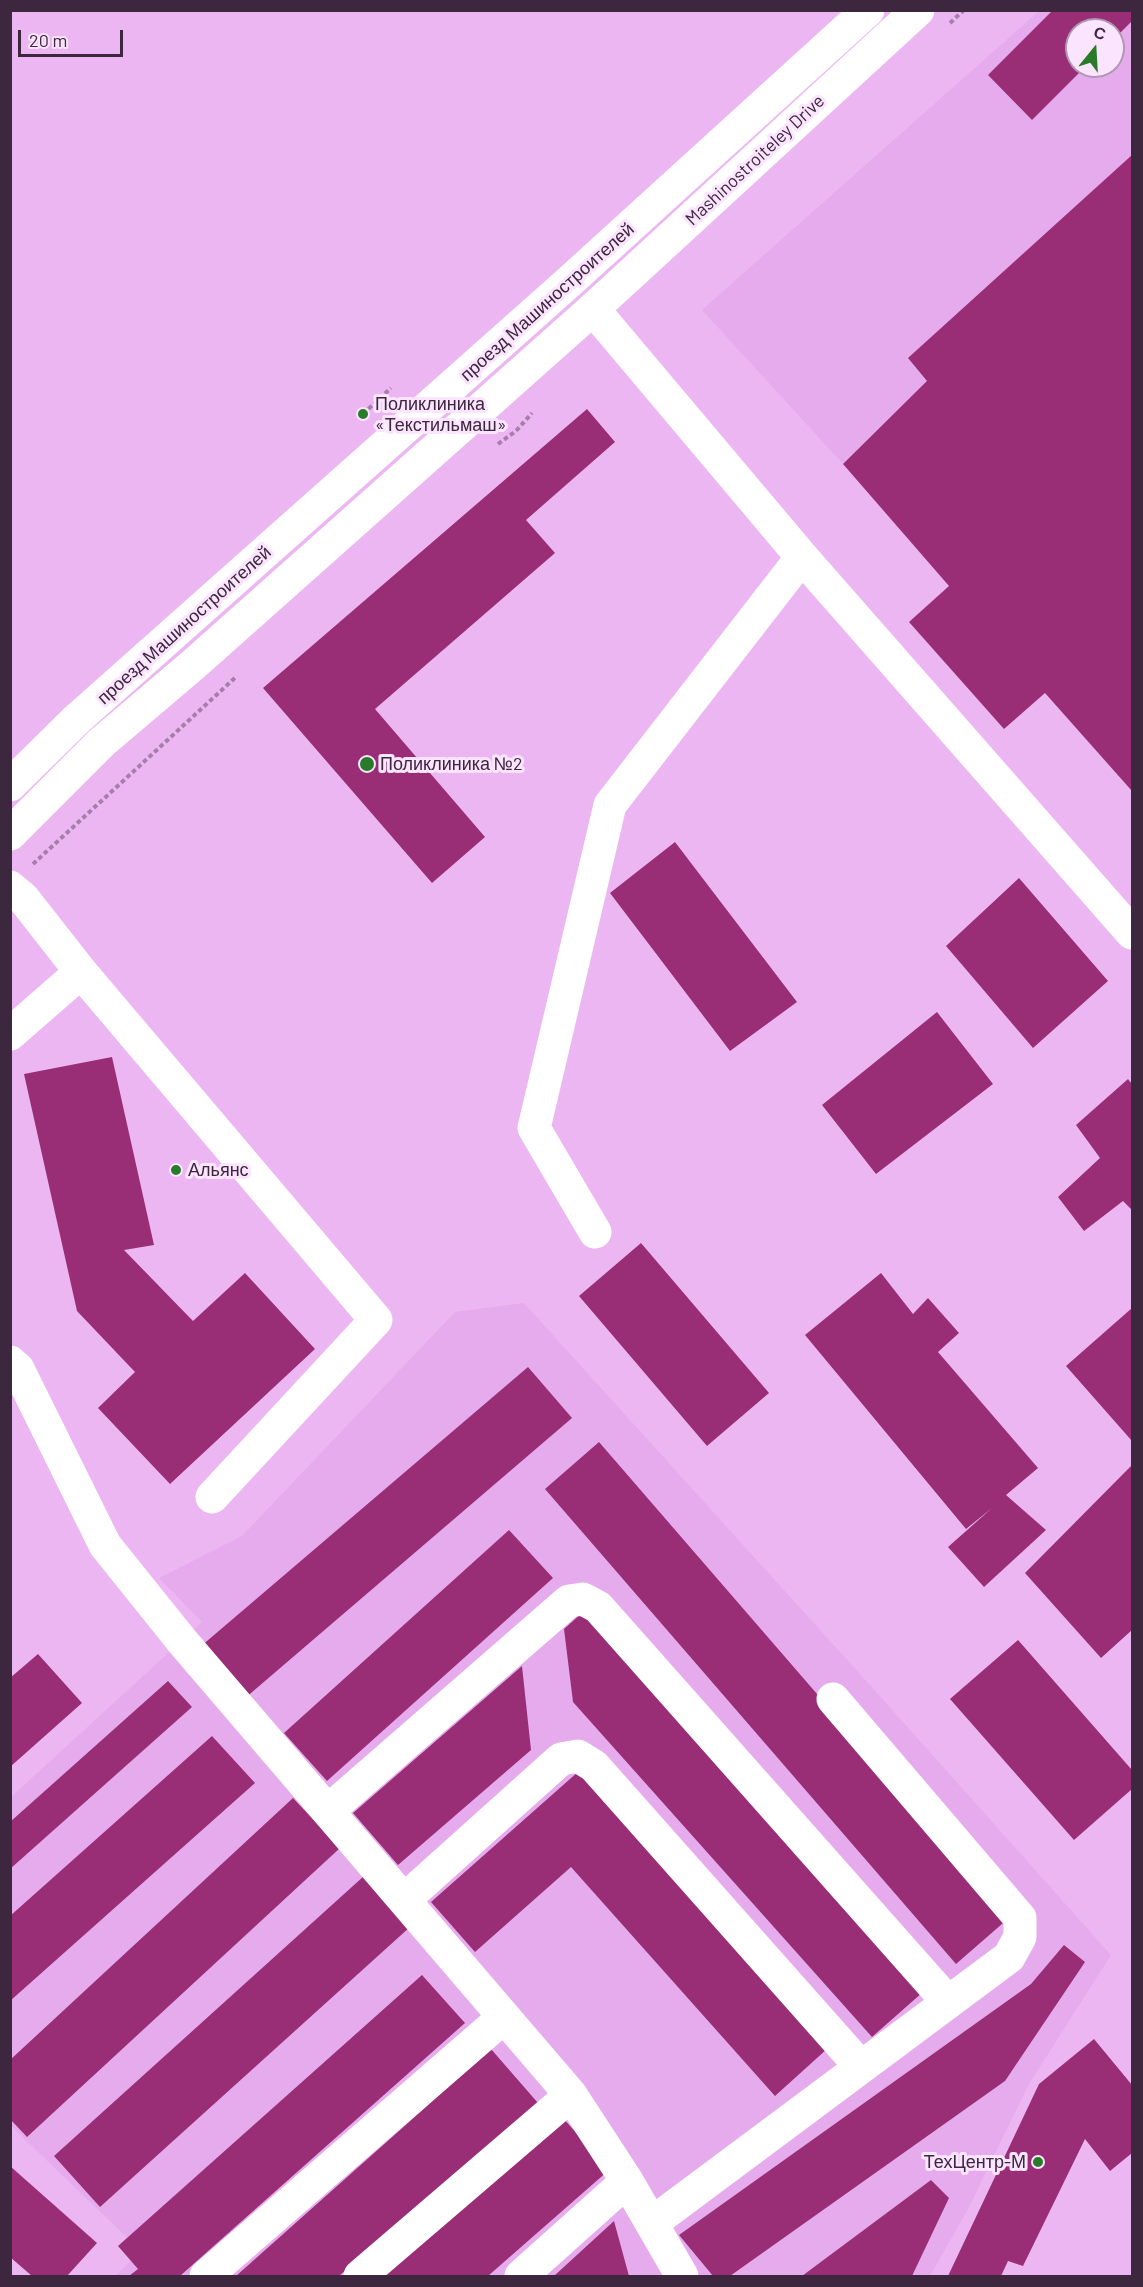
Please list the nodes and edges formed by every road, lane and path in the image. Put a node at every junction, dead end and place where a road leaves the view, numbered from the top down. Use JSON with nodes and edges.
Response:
{"nodes":[{"id":1,"x":868,"y":10,"type":"edge"},
{"id":2,"x":918,"y":10,"type":"edge"},
{"id":3,"x":570,"y":281,"type":"junction"},
{"id":4,"x":593,"y":309,"type":"junction"},
{"id":5,"x":391,"y":388,"type":"dead end"},
{"id":6,"x":363,"y":414,"type":"dead end"},
{"id":7,"x":802,"y":557,"type":"junction"},
{"id":8,"x":10,"y":785,"type":"edge"},
{"id":9,"x":10,"y":834,"type":"edge"},
{"id":10,"x":10,"y":887,"type":"edge"},
{"id":11,"x":1132,"y":933,"type":"edge"},
{"id":12,"x":81,"y":972,"type":"junction"},
{"id":13,"x":10,"y":1034,"type":"edge"},
{"id":14,"x":595,"y":1232,"type":"dead end"},
{"id":15,"x":10,"y":1362,"type":"edge"},
{"id":16,"x":212,"y":1497,"type":"dead end"},
{"id":17,"x":833,"y":1699,"type":"dead end"},
{"id":18,"x":328,"y":1811,"type":"junction"},
{"id":19,"x":405,"y":1900,"type":"junction"},
{"id":20,"x":948,"y":2002,"type":"junction"},
{"id":21,"x":504,"y":2017,"type":"junction"},
{"id":22,"x":861,"y":2067,"type":"junction"},
{"id":23,"x":571,"y":2095,"type":"junction"},
{"id":24,"x":627,"y":2181,"type":"junction"},
{"id":25,"x":652,"y":2223,"type":"junction"},
{"id":26,"x":678,"y":2275,"type":"edge"},
{"id":27,"x":206,"y":2277,"type":"edge"},
{"id":28,"x":360,"y":2277,"type":"edge"},
{"id":29,"x":521,"y":2277,"type":"edge"}],
"edges":[{"from":1,"to":3,"type":"main road","name":"проезд Машиностроителей"},
{"from":2,"to":4,"type":"main road","name":"Mashinostroiteley Drive"},
{"from":3,"to":4,"type":"main road"},
{"from":3,"to":8,"type":"main road","name":"проезд Машиностроителей"},
{"from":4,"to":7,"type":"main road"},
{"from":4,"to":9,"type":"main road","name":"проезд Машиностроителей"},
{"from":5,"to":6,"type":"path"},
{"from":7,"to":11,"type":"main road"},
{"from":7,"to":14,"type":"main road"},
{"from":10,"to":12,"type":"main road"},
{"from":12,"to":13,"type":"main road"},
{"from":12,"to":16,"type":"main road"},
{"from":15,"to":18,"type":"main road"},
{"from":17,"to":20,"type":"main road"},
{"from":18,"to":19,"type":"main road"},
{"from":18,"to":20,"type":"main road"},
{"from":19,"to":21,"type":"main road"},
{"from":19,"to":22,"type":"main road"},
{"from":20,"to":22,"type":"main road"},
{"from":21,"to":23,"type":"main road"},
{"from":21,"to":27,"type":"main road"},
{"from":22,"to":25,"type":"main road"},
{"from":23,"to":24,"type":"main road"},
{"from":23,"to":28,"type":"main road"},
{"from":24,"to":25,"type":"main road"},
{"from":24,"to":29,"type":"main road"},
{"from":25,"to":26,"type":"main road"}]}
